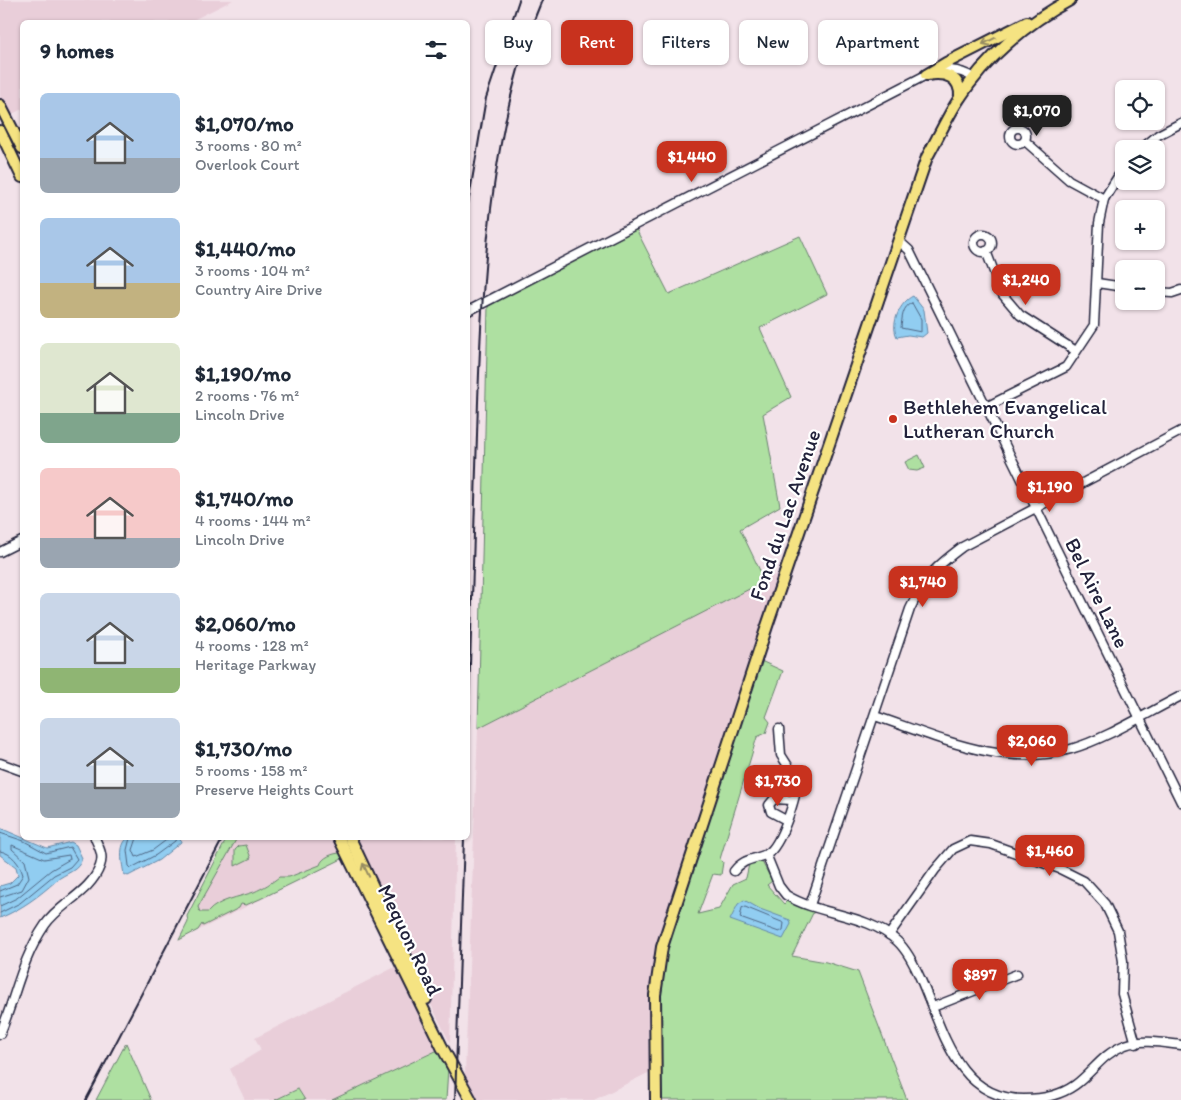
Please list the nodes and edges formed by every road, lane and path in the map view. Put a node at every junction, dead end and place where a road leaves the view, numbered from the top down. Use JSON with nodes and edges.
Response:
{"nodes":[{"id":1,"x":1070,"y":0,"type":"edge"},
{"id":2,"x":1048,"y":11,"type":"junction"},
{"id":3,"x":926,"y":75,"type":"junction"},
{"id":4,"x":974,"y":78,"type":"junction"},
{"id":5,"x":960,"y":97,"type":"junction"},
{"id":6,"x":0,"y":105,"type":"edge"},
{"id":7,"x":1181,"y":123,"type":"edge"},
{"id":8,"x":0,"y":131,"type":"edge"},
{"id":9,"x":1152,"y":140,"type":"edge"},
{"id":10,"x":1025,"y":141,"type":"dead end"},
{"id":11,"x":20,"y":144,"type":"edge"},
{"id":12,"x":20,"y":173,"type":"edge"},
{"id":13,"x":1115,"y":181,"type":"edge"},
{"id":14,"x":1104,"y":199,"type":"junction"},
{"id":15,"x":899,"y":241,"type":"junction"},
{"id":16,"x":986,"y":251,"type":"dead end"},
{"id":17,"x":1097,"y":283,"type":"junction"},
{"id":18,"x":1115,"y":286,"type":"edge"},
{"id":19,"x":1181,"y":290,"type":"edge"},
{"id":20,"x":1165,"y":293,"type":"edge"},
{"id":21,"x":470,"y":310,"type":"edge"},
{"id":22,"x":1076,"y":351,"type":"junction"},
{"id":23,"x":986,"y":407,"type":"junction"},
{"id":24,"x":1181,"y":431,"type":"edge"},
{"id":25,"x":1035,"y":509,"type":"junction"},
{"id":26,"x":20,"y":542,"type":"edge"},
{"id":27,"x":0,"y":552,"type":"edge"},
{"id":28,"x":1181,"y":696,"type":"edge"},
{"id":29,"x":875,"y":716,"type":"junction"},
{"id":30,"x":1138,"y":716,"type":"junction"},
{"id":31,"x":779,"y":729,"type":"dead end"},
{"id":32,"x":0,"y":763,"type":"edge"},
{"id":33,"x":20,"y":770,"type":"edge"},
{"id":34,"x":792,"y":800,"type":"junction"},
{"id":35,"x":1181,"y":802,"type":"edge"},
{"id":36,"x":786,"y":820,"type":"junction"},
{"id":37,"x":96,"y":840,"type":"edge"},
{"id":38,"x":340,"y":840,"type":"edge"},
{"id":39,"x":351,"y":840,"type":"edge"},
{"id":40,"x":766,"y":854,"type":"junction"},
{"id":41,"x":734,"y":871,"type":"dead end"},
{"id":42,"x":810,"y":905,"type":"junction"},
{"id":43,"x":889,"y":935,"type":"junction"},
{"id":44,"x":1018,"y":974,"type":"dead end"},
{"id":45,"x":933,"y":1007,"type":"junction"},
{"id":46,"x":0,"y":1034,"type":"edge"},
{"id":47,"x":1136,"y":1044,"type":"junction"},
{"id":48,"x":1181,"y":1045,"type":"edge"},
{"id":49,"x":450,"y":1058,"type":"junction"},
{"id":50,"x":992,"y":1097,"type":"edge"},
{"id":51,"x":471,"y":1100,"type":"edge"},
{"id":52,"x":656,"y":1100,"type":"edge"}],
"edges":[{"from":1,"to":2,"type":"main road","name":"Fond du Lac Avenue"},
{"from":2,"to":3,"type":"main road","one_way":true},
{"from":2,"to":4,"type":"main road","name":"Fond du Lac Avenue"},
{"from":3,"to":4,"type":"street"},
{"from":3,"to":5,"type":"main road"},
{"from":3,"to":21,"type":"street"},
{"from":4,"to":5,"type":"main road","name":"Fond du Lac Avenue"},
{"from":5,"to":15,"type":"main road","name":"Fond du Lac Avenue"},
{"from":6,"to":11,"type":"main road"},
{"from":7,"to":9,"type":"street"},
{"from":8,"to":12,"type":"main road"},
{"from":10,"to":14,"type":"street"},
{"from":13,"to":14,"type":"street"},
{"from":14,"to":17,"type":"street"},
{"from":15,"to":23,"type":"street","name":"Bel Aire Lane"},
{"from":15,"to":52,"type":"main road","name":"Fond du Lac Avenue"},
{"from":16,"to":22,"type":"street"},
{"from":17,"to":18,"type":"street"},
{"from":17,"to":22,"type":"street"},
{"from":19,"to":20,"type":"street"},
{"from":22,"to":23,"type":"street"},
{"from":23,"to":25,"type":"street","name":"Bel Aire Lane"},
{"from":24,"to":25,"type":"street"},
{"from":25,"to":29,"type":"street"},
{"from":25,"to":30,"type":"street","name":"Bel Aire Lane"},
{"from":26,"to":27,"type":"street"},
{"from":28,"to":30,"type":"street"},
{"from":29,"to":30,"type":"street"},
{"from":29,"to":42,"type":"street"},
{"from":30,"to":35,"type":"street","name":"Bel Aire Lane"},
{"from":31,"to":34,"type":"street"},
{"from":32,"to":33,"type":"street"},
{"from":34,"to":36,"type":"street"},
{"from":34,"to":36,"type":"street"},
{"from":36,"to":40,"type":"street"},
{"from":37,"to":46,"type":"street"},
{"from":38,"to":49,"type":"main road","name":"Mequon Road"},
{"from":49,"to":39,"type":"main road","name":"Mequon Road","one_way":true},
{"from":40,"to":41,"type":"street"},
{"from":40,"to":42,"type":"street"},
{"from":42,"to":43,"type":"street"},
{"from":43,"to":45,"type":"street"},
{"from":43,"to":47,"type":"street"},
{"from":44,"to":45,"type":"street"},
{"from":45,"to":50,"type":"street"},
{"from":47,"to":48,"type":"street"},
{"from":47,"to":50,"type":"street"},
{"from":49,"to":51,"type":"main road","name":"Mequon Road"}]}
